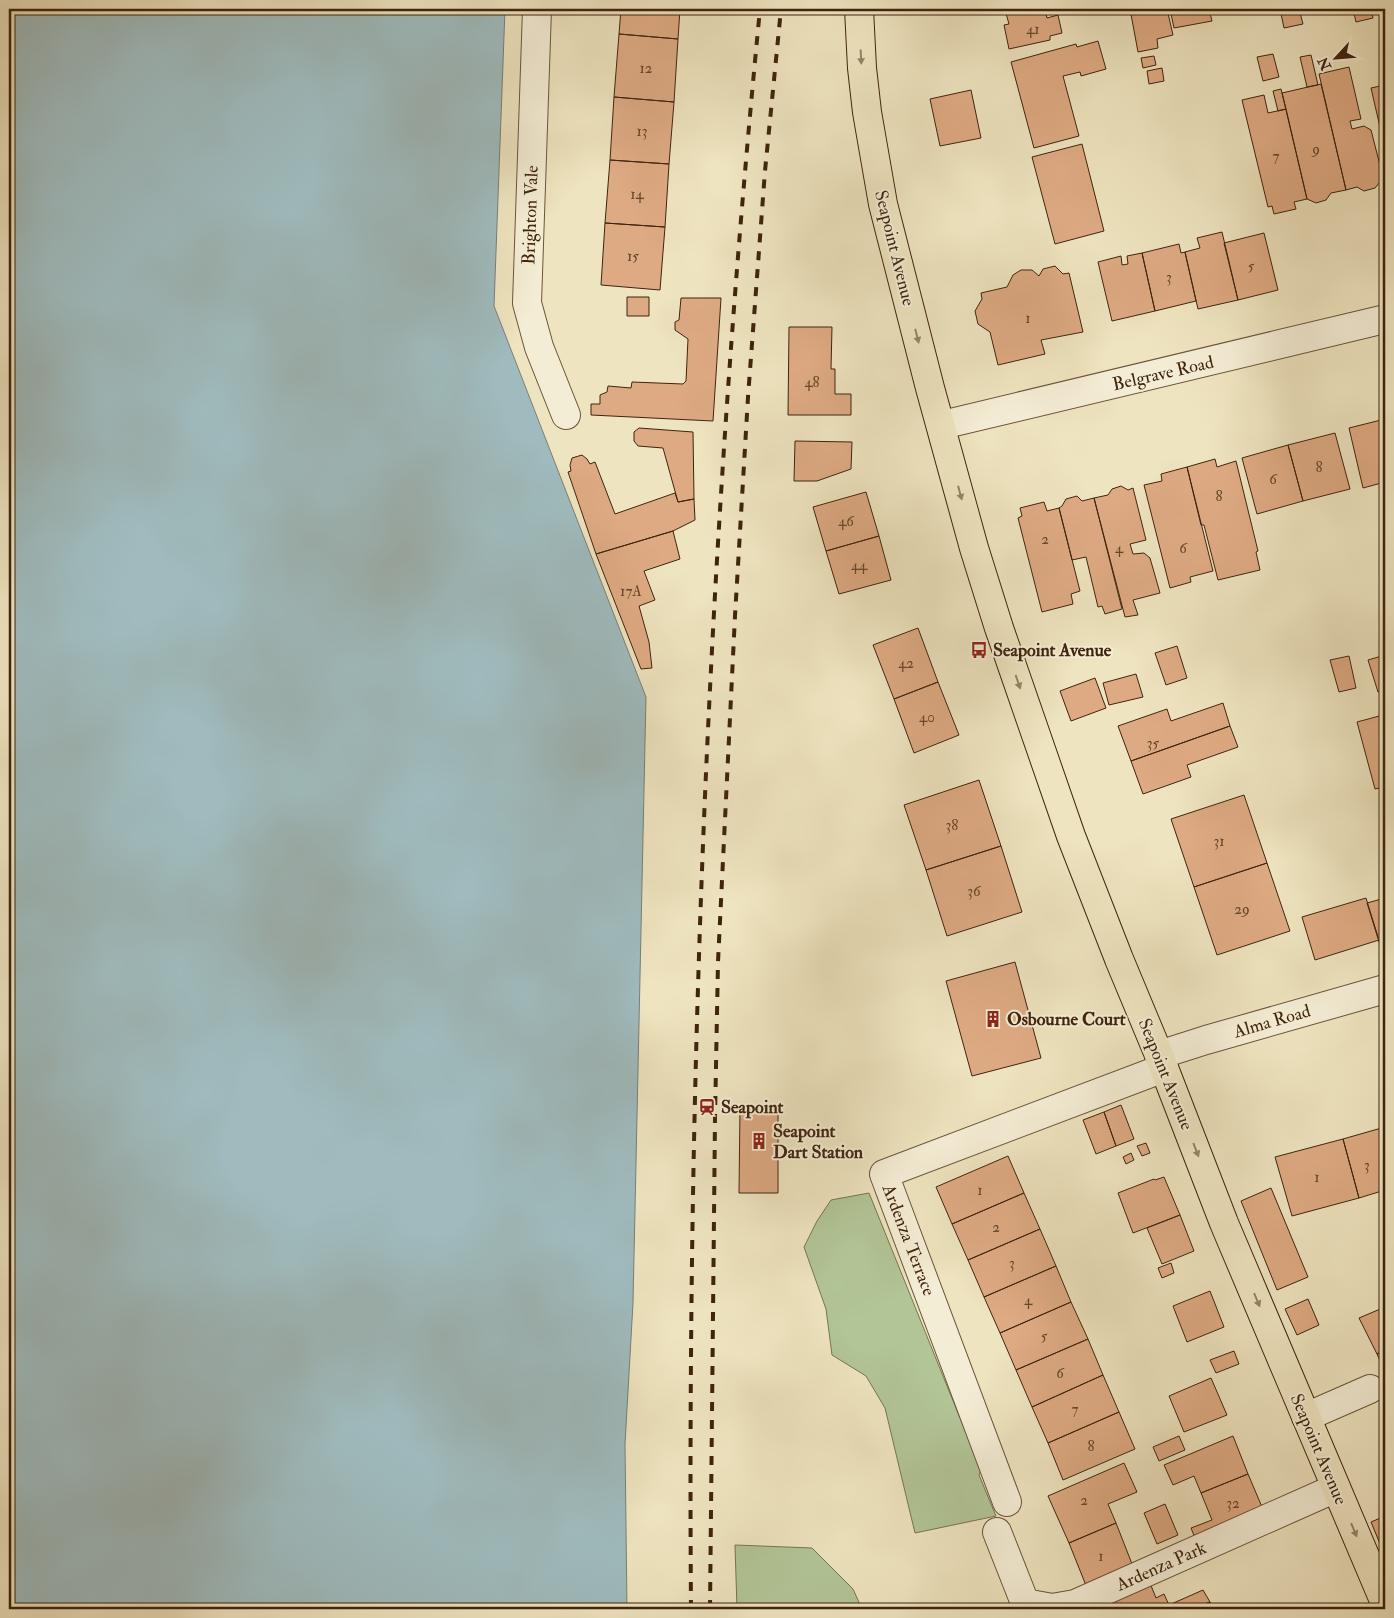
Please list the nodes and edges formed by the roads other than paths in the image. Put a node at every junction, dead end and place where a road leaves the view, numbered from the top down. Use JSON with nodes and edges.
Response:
{"nodes":[{"id":1,"x":537,"y":9,"type":"edge"},
{"id":2,"x":859,"y":9,"type":"edge"},
{"id":3,"x":1385,"y":320,"type":"edge"},
{"id":4,"x":566,"y":415,"type":"dead end"},
{"id":5,"x":942,"y":425,"type":"junction"},
{"id":6,"x":1385,"y":989,"type":"edge"},
{"id":7,"x":1162,"y":1062,"type":"junction"},
{"id":8,"x":1370,"y":1389,"type":"dead end"},
{"id":9,"x":1306,"y":1417,"type":"junction"},
{"id":10,"x":1336,"y":1488,"type":"junction"},
{"id":11,"x":1008,"y":1502,"type":"dead end"},
{"id":12,"x":997,"y":1532,"type":"dead end"},
{"id":13,"x":1385,"y":1603,"type":"edge"}],
"edges":[{"from":1,"to":4,"type":"street","name":"Brighton Vale"},
{"from":2,"to":5,"type":"highway","name":"Seapoint Avenue","one_way":true},
{"from":3,"to":5,"type":"street","name":"Belgrave Road"},
{"from":5,"to":7,"type":"highway","name":"Seapoint Avenue","one_way":true},
{"from":6,"to":7,"type":"street","name":"Alma Road"},
{"from":7,"to":9,"type":"highway","name":"Seapoint Avenue","one_way":true},
{"from":7,"to":11,"type":"street","name":"Ardenza Terrace"},
{"from":8,"to":9,"type":"street"},
{"from":9,"to":10,"type":"highway","name":"Seapoint Avenue"},
{"from":10,"to":12,"type":"street","name":"Ardenza Park"},
{"from":10,"to":13,"type":"highway","name":"Seapoint Avenue","one_way":true}]}
